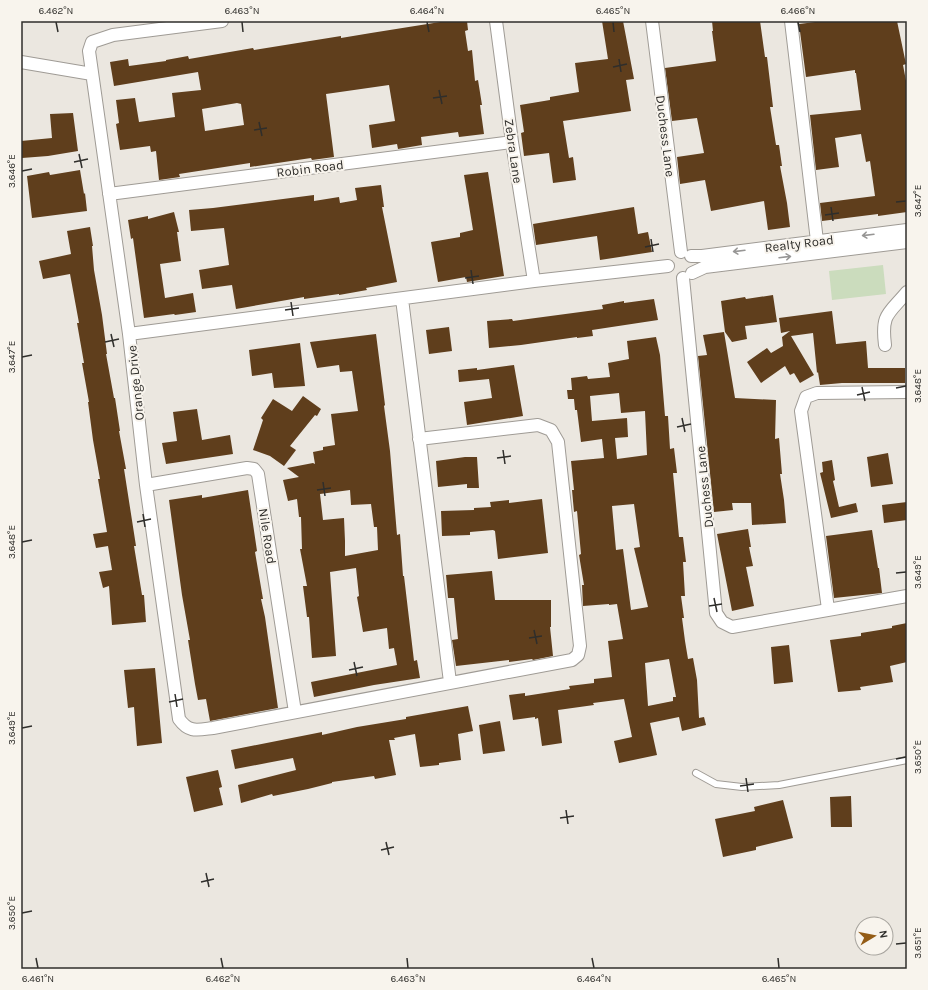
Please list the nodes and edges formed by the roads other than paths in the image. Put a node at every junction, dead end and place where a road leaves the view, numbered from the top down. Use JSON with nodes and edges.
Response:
{"nodes":[{"id":1,"x":222,"y":21,"type":"edge"},
{"id":2,"x":496,"y":21,"type":"edge"},
{"id":3,"x":652,"y":21,"type":"edge"},
{"id":4,"x":791,"y":21,"type":"edge"},
{"id":5,"x":21,"y":62,"type":"edge"},
{"id":6,"x":92,"y":74,"type":"junction"},
{"id":7,"x":512,"y":142,"type":"junction"},
{"id":8,"x":109,"y":194,"type":"junction"},
{"id":9,"x":907,"y":230,"type":"edge"},
{"id":10,"x":817,"y":241,"type":"junction"},
{"id":11,"x":907,"y":242,"type":"edge"},
{"id":12,"x":686,"y":254,"type":"junction"},
{"id":13,"x":668,"y":266,"type":"junction"},
{"id":14,"x":687,"y":275,"type":"junction"},
{"id":15,"x":534,"y":281,"type":"junction"},
{"id":16,"x":907,"y":292,"type":"edge"},
{"id":17,"x":402,"y":299,"type":"junction"},
{"id":18,"x":129,"y":334,"type":"junction"},
{"id":19,"x":885,"y":345,"type":"dead end"},
{"id":20,"x":907,"y":392,"type":"edge"},
{"id":21,"x":419,"y":438,"type":"junction"},
{"id":22,"x":146,"y":485,"type":"junction"},
{"id":23,"x":907,"y":596,"type":"edge"},
{"id":24,"x":828,"y":610,"type":"junction"},
{"id":25,"x":450,"y":682,"type":"junction"},
{"id":26,"x":295,"y":712,"type":"junction"},
{"id":27,"x":907,"y":760,"type":"edge"},
{"id":28,"x":696,"y":773,"type":"dead end"}],
"edges":[{"from":1,"to":6,"type":"street","name":"Orange Drive"},
{"from":2,"to":7,"type":"street","name":"Zebra Lane"},
{"from":3,"to":12,"type":"street","name":"Duchess Lane"},
{"from":4,"to":10,"type":"street"},
{"from":5,"to":6,"type":"street"},
{"from":6,"to":8,"type":"street","name":"Orange Drive"},
{"from":7,"to":8,"type":"street","name":"Robin Road"},
{"from":7,"to":15,"type":"street","name":"Zebra Lane"},
{"from":8,"to":18,"type":"street","name":"Orange Drive"},
{"from":9,"to":10,"type":"street","name":"Realty Road","one_way":true},
{"from":10,"to":12,"type":"street","name":"Realty Road","one_way":true},
{"from":14,"to":11,"type":"street","name":"Realty Road","one_way":true},
{"from":12,"to":13,"type":"street"},
{"from":12,"to":14,"type":"street"},
{"from":13,"to":14,"type":"street"},
{"from":13,"to":15,"type":"street"},
{"from":14,"to":24,"type":"street","name":"Duchess Lane"},
{"from":15,"to":17,"type":"street"},
{"from":16,"to":19,"type":"street"},
{"from":17,"to":18,"type":"street"},
{"from":17,"to":21,"type":"street"},
{"from":18,"to":22,"type":"street","name":"Orange Drive"},
{"from":20,"to":24,"type":"street"},
{"from":21,"to":25,"type":"street"},
{"from":21,"to":25,"type":"street"},
{"from":22,"to":26,"type":"street","name":"Nile Road"},
{"from":22,"to":26,"type":"street","name":"Orange Drive"},
{"from":23,"to":24,"type":"street"},
{"from":25,"to":26,"type":"street"},
{"from":27,"to":28,"type":"lane"}]}
